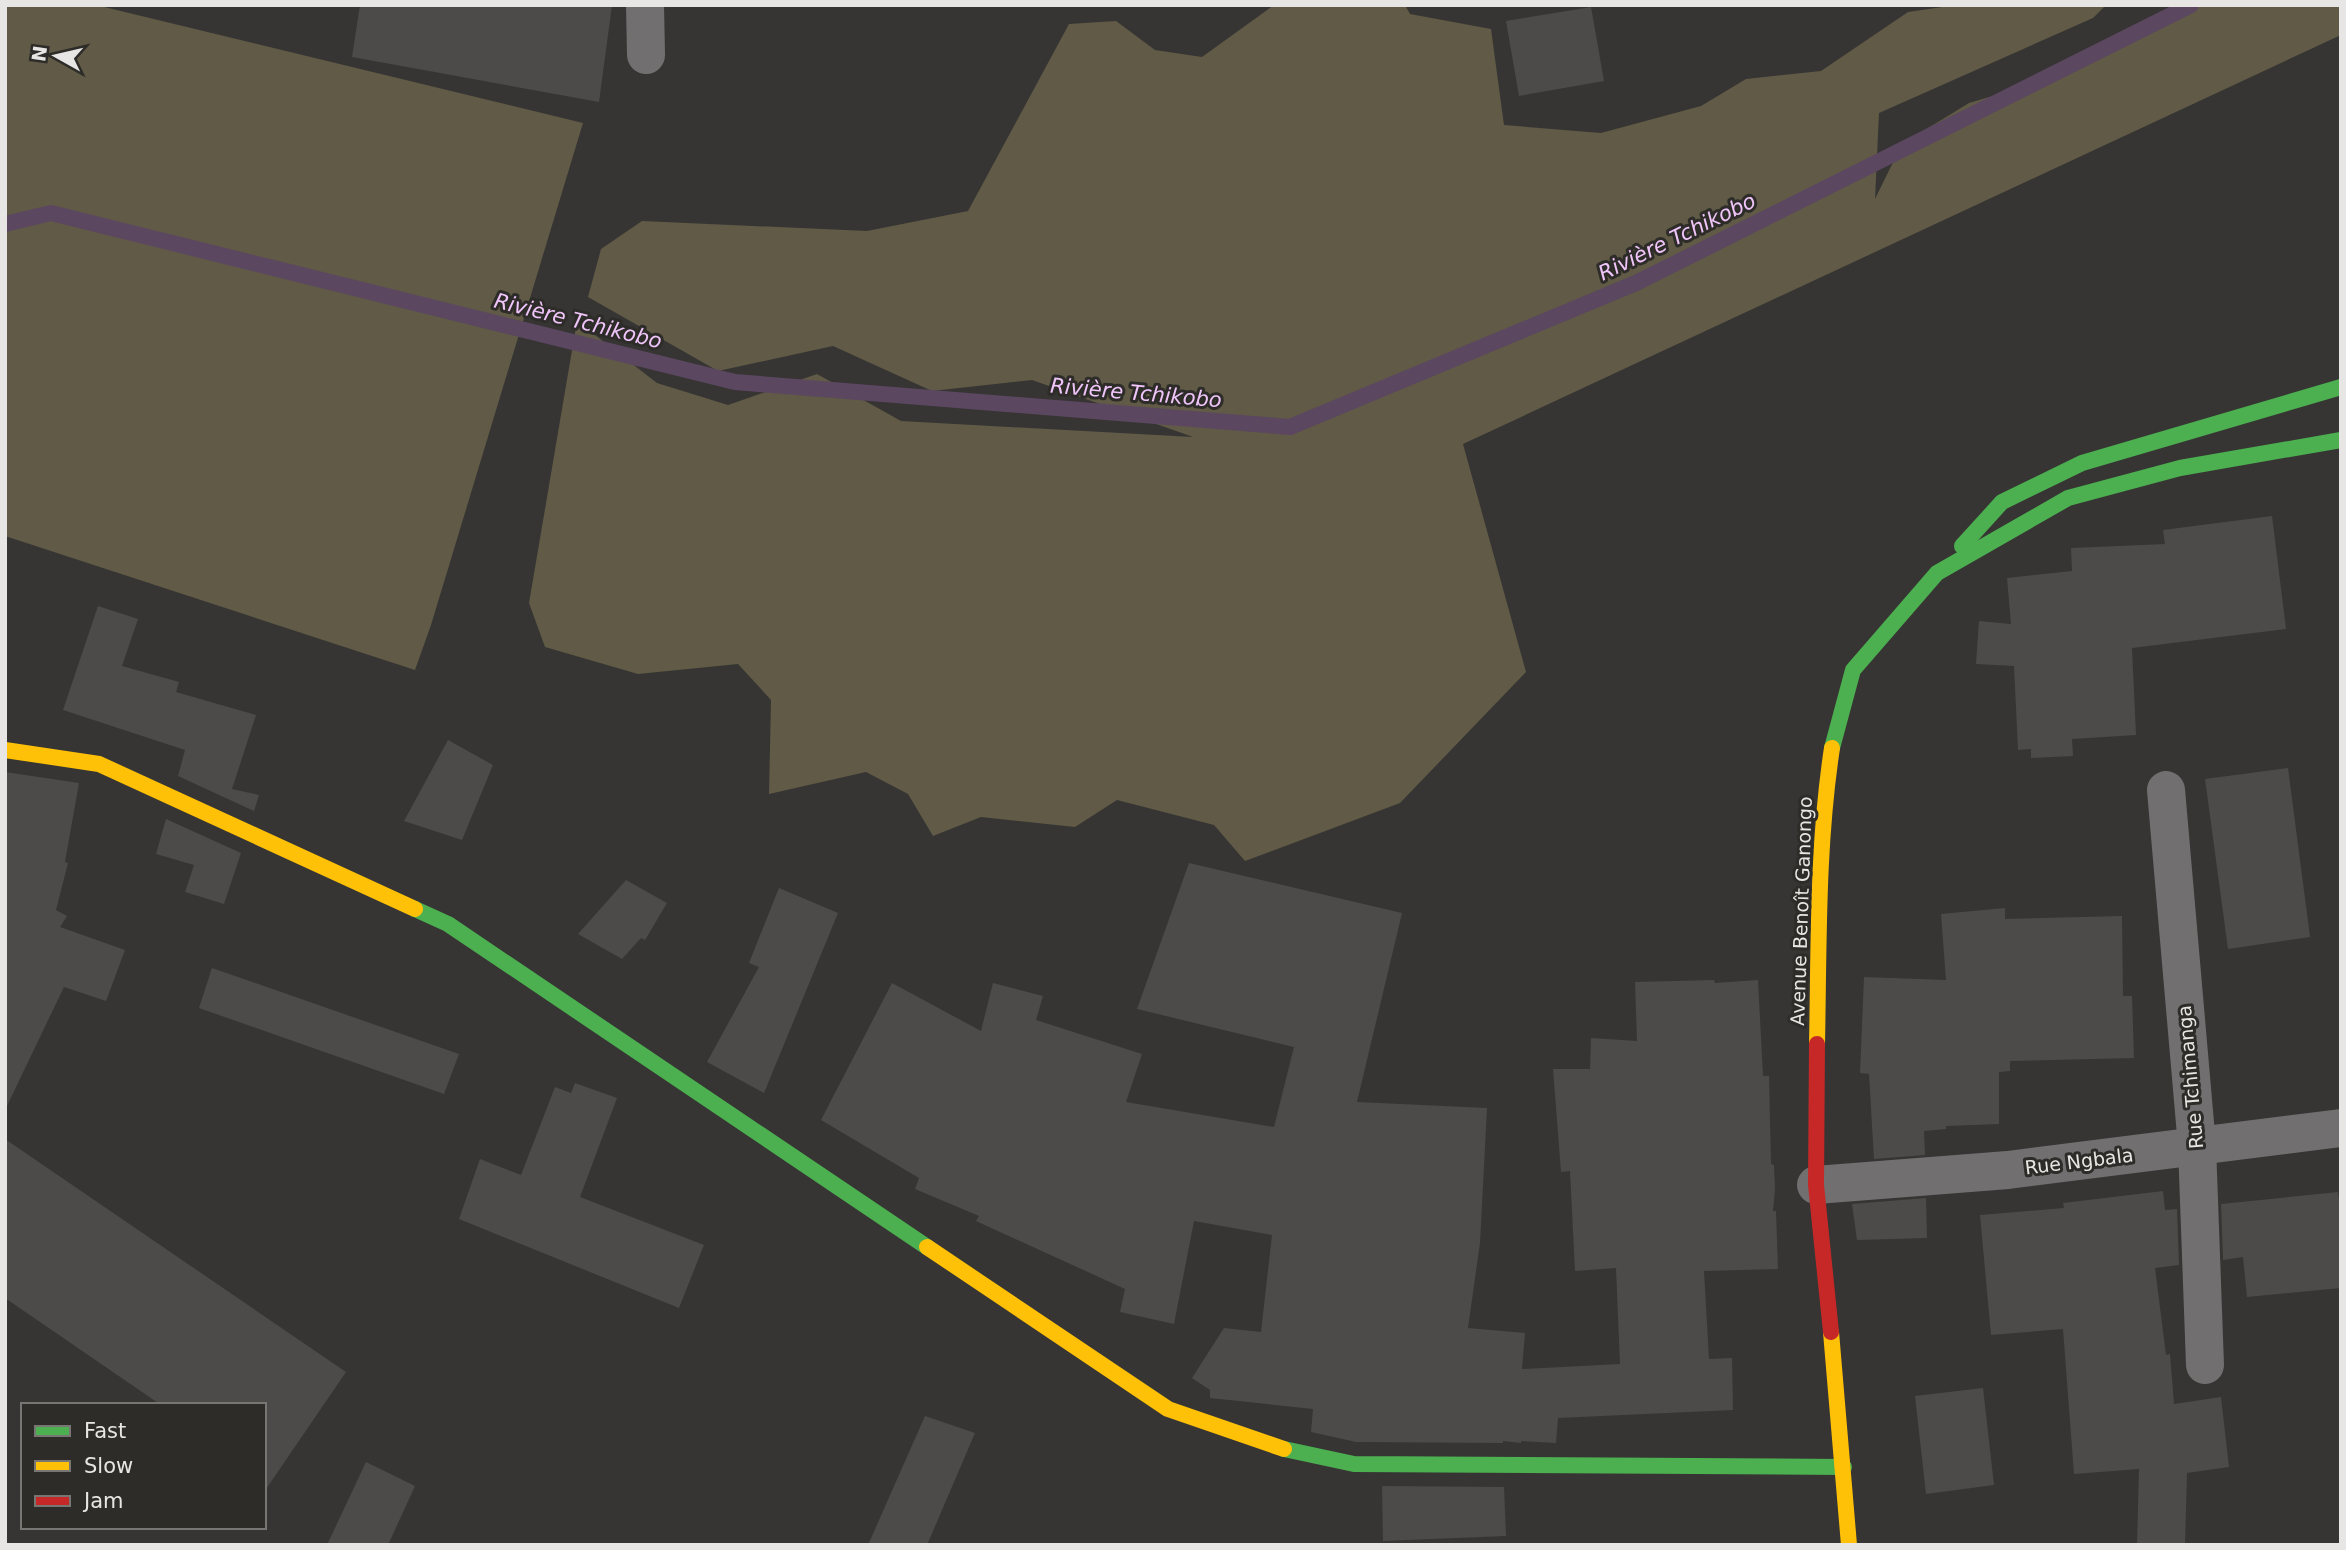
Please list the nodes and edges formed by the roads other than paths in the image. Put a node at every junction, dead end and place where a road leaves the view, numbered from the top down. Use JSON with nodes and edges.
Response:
{"nodes":[{"id":1,"x":645,"y":5,"type":"edge"},
{"id":2,"x":646,"y":55,"type":"dead end"},
{"id":3,"x":2341,"y":387,"type":"edge"},
{"id":4,"x":2341,"y":440,"type":"edge"},
{"id":5,"x":1937,"y":573,"type":"junction"},
{"id":6,"x":5,"y":750,"type":"edge"},
{"id":7,"x":2166,"y":790,"type":"dead end"},
{"id":8,"x":2341,"y":1128,"type":"edge"},
{"id":9,"x":2197,"y":1146,"type":"junction"},
{"id":10,"x":1816,"y":1185,"type":"junction"},
{"id":11,"x":2206,"y":1366,"type":"dead end"},
{"id":12,"x":1844,"y":1467,"type":"junction"},
{"id":13,"x":1849,"y":1545,"type":"edge"}],
"edges":[{"from":1,"to":2,"type":"street"},
{"from":3,"to":5,"type":"street"},
{"from":4,"to":5,"type":"street","name":"Avenue Benoît Ganongo"},
{"from":5,"to":10,"type":"street","name":"Avenue Benoît Ganongo"},
{"from":6,"to":12,"type":"street"},
{"from":7,"to":9,"type":"street","name":"Rue Tchimanga"},
{"from":8,"to":9,"type":"street","name":"Rue Ngbala"},
{"from":9,"to":10,"type":"street","name":"Rue Ngbala"},
{"from":9,"to":11,"type":"street","name":"Rue Tchimanga"},
{"from":10,"to":12,"type":"street","name":"Avenue Benoît Ganongo"},
{"from":12,"to":13,"type":"street","name":"Avenue Benoît Ganongo"}]}
